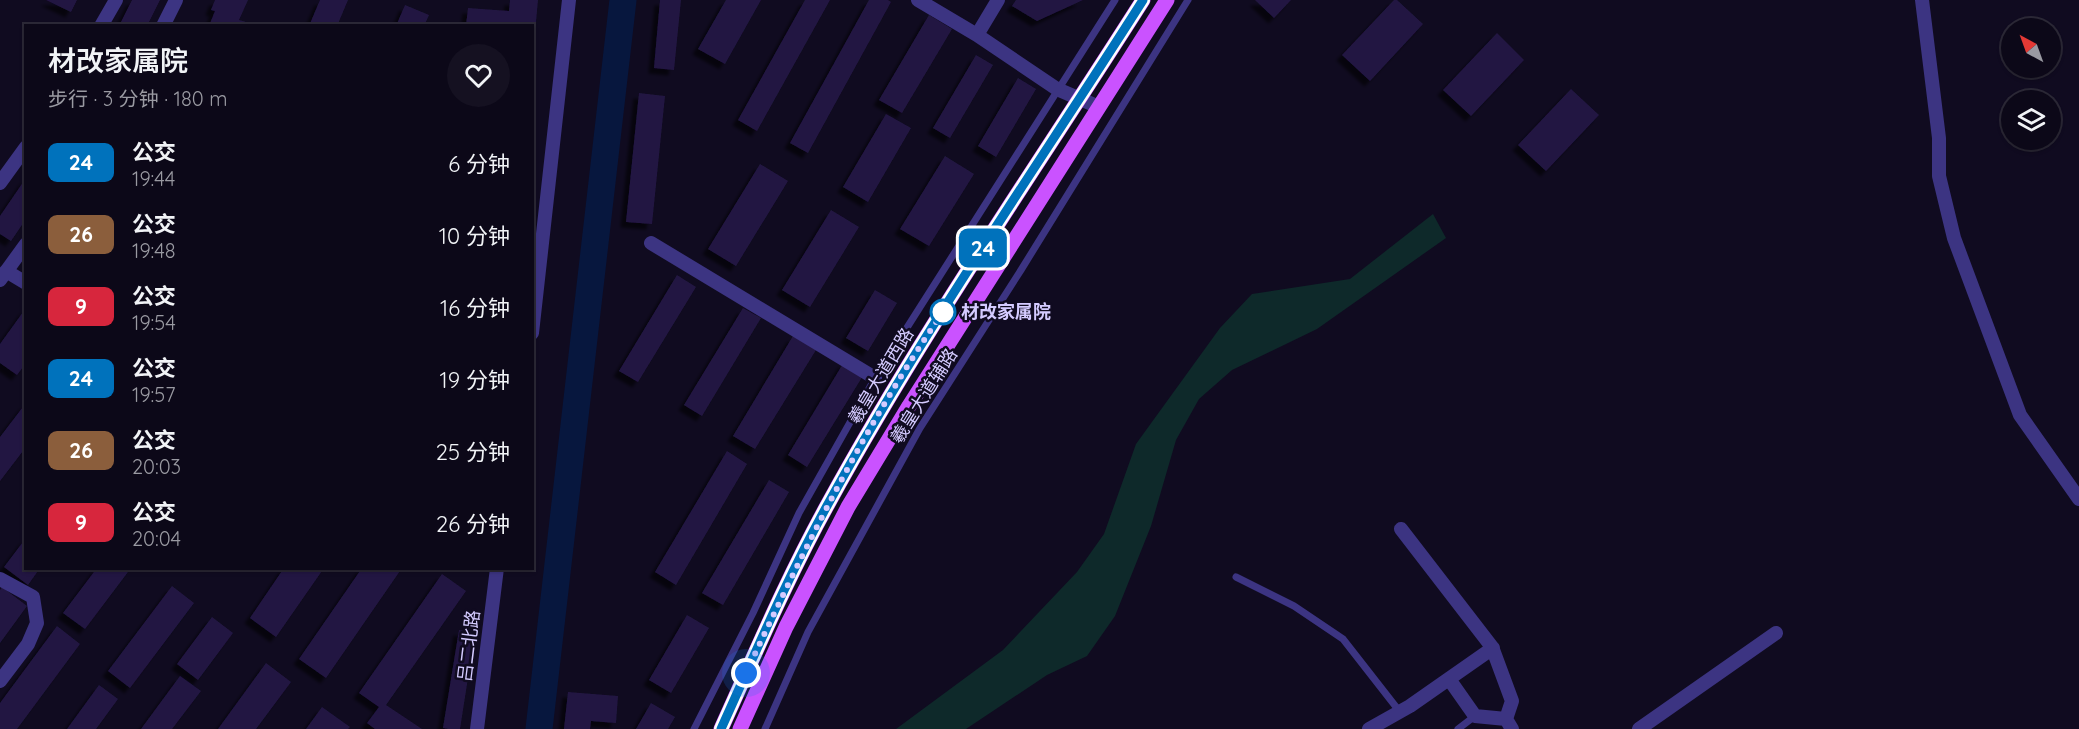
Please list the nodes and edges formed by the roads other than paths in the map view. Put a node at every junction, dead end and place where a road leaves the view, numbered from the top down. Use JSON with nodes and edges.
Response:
{"nodes":[{"id":1,"x":116,"y":0,"type":"edge"},
{"id":2,"x":176,"y":0,"type":"edge"},
{"id":3,"x":569,"y":0,"type":"edge"},
{"id":4,"x":918,"y":0,"type":"edge"},
{"id":5,"x":1115,"y":0,"type":"edge"},
{"id":6,"x":1143,"y":0,"type":"edge"},
{"id":7,"x":1167,"y":0,"type":"edge"},
{"id":8,"x":1188,"y":0,"type":"edge"},
{"id":9,"x":1922,"y":0,"type":"edge"},
{"id":10,"x":993,"y":2,"type":"edge"},
{"id":11,"x":102,"y":24,"type":"edge"},
{"id":12,"x":164,"y":24,"type":"edge"},
{"id":13,"x":977,"y":35,"type":"junction"},
{"id":14,"x":1057,"y":90,"type":"junction"},
{"id":15,"x":1080,"y":99,"type":"junction"},
{"id":16,"x":1099,"y":107,"type":"junction"},
{"id":17,"x":24,"y":150,"type":"edge"},
{"id":18,"x":0,"y":183,"type":"edge"},
{"id":19,"x":651,"y":243,"type":"dead end"},
{"id":20,"x":24,"y":247,"type":"edge"},
{"id":21,"x":3,"y":275,"type":"edge"},
{"id":22,"x":24,"y":282,"type":"edge"},
{"id":23,"x":534,"y":315,"type":"edge"},
{"id":24,"x":875,"y":378,"type":"junction"},
{"id":25,"x":2079,"y":499,"type":"edge"},
{"id":26,"x":1401,"y":529,"type":"dead end"},
{"id":27,"x":497,"y":570,"type":"edge"},
{"id":28,"x":1236,"y":577,"type":"dead end"},
{"id":29,"x":0,"y":579,"type":"edge"},
{"id":30,"x":1776,"y":633,"type":"dead end"},
{"id":31,"x":1493,"y":648,"type":"junction"},
{"id":32,"x":1449,"y":679,"type":"junction"},
{"id":33,"x":0,"y":681,"type":"edge"},
{"id":34,"x":1400,"y":712,"type":"junction"},
{"id":35,"x":1475,"y":716,"type":"junction"},
{"id":36,"x":1509,"y":724,"type":"edge"},
{"id":37,"x":477,"y":729,"type":"edge"},
{"id":38,"x":694,"y":729,"type":"edge"},
{"id":39,"x":720,"y":729,"type":"edge"},
{"id":40,"x":740,"y":729,"type":"edge"},
{"id":41,"x":765,"y":729,"type":"edge"},
{"id":42,"x":1369,"y":729,"type":"edge"},
{"id":43,"x":1458,"y":729,"type":"edge"},
{"id":44,"x":1639,"y":729,"type":"edge"}],
"edges":[{"from":1,"to":11,"type":"street"},
{"from":2,"to":12,"type":"street"},
{"from":3,"to":23,"type":"street"},
{"from":4,"to":13,"type":"street"},
{"from":5,"to":14,"type":"lane"},
{"from":6,"to":15,"type":"main road","name":"羲皇大道西路"},
{"from":7,"to":16,"type":"main road"},
{"from":8,"to":41,"type":"lane","name":"羲皇大道辅路"},
{"from":9,"to":25,"type":"street"},
{"from":10,"to":13,"type":"street"},
{"from":13,"to":14,"type":"street"},
{"from":14,"to":15,"type":"street"},
{"from":14,"to":24,"type":"lane"},
{"from":15,"to":16,"type":"street"},
{"from":15,"to":39,"type":"main road","name":"羲皇大道西路"},
{"from":16,"to":40,"type":"main road"},
{"from":17,"to":18,"type":"street"},
{"from":19,"to":24,"type":"street"},
{"from":20,"to":21,"type":"street"},
{"from":21,"to":22,"type":"street"},
{"from":24,"to":38,"type":"lane"},
{"from":26,"to":31,"type":"street"},
{"from":27,"to":37,"type":"street","name":"吕二北路"},
{"from":28,"to":34,"type":"lane"},
{"from":29,"to":33,"type":"street"},
{"from":30,"to":44,"type":"street"},
{"from":31,"to":32,"type":"street"},
{"from":31,"to":36,"type":"street"},
{"from":32,"to":34,"type":"street"},
{"from":32,"to":35,"type":"street"},
{"from":34,"to":42,"type":"street"},
{"from":35,"to":36,"type":"street"},
{"from":35,"to":43,"type":"lane"}]}
